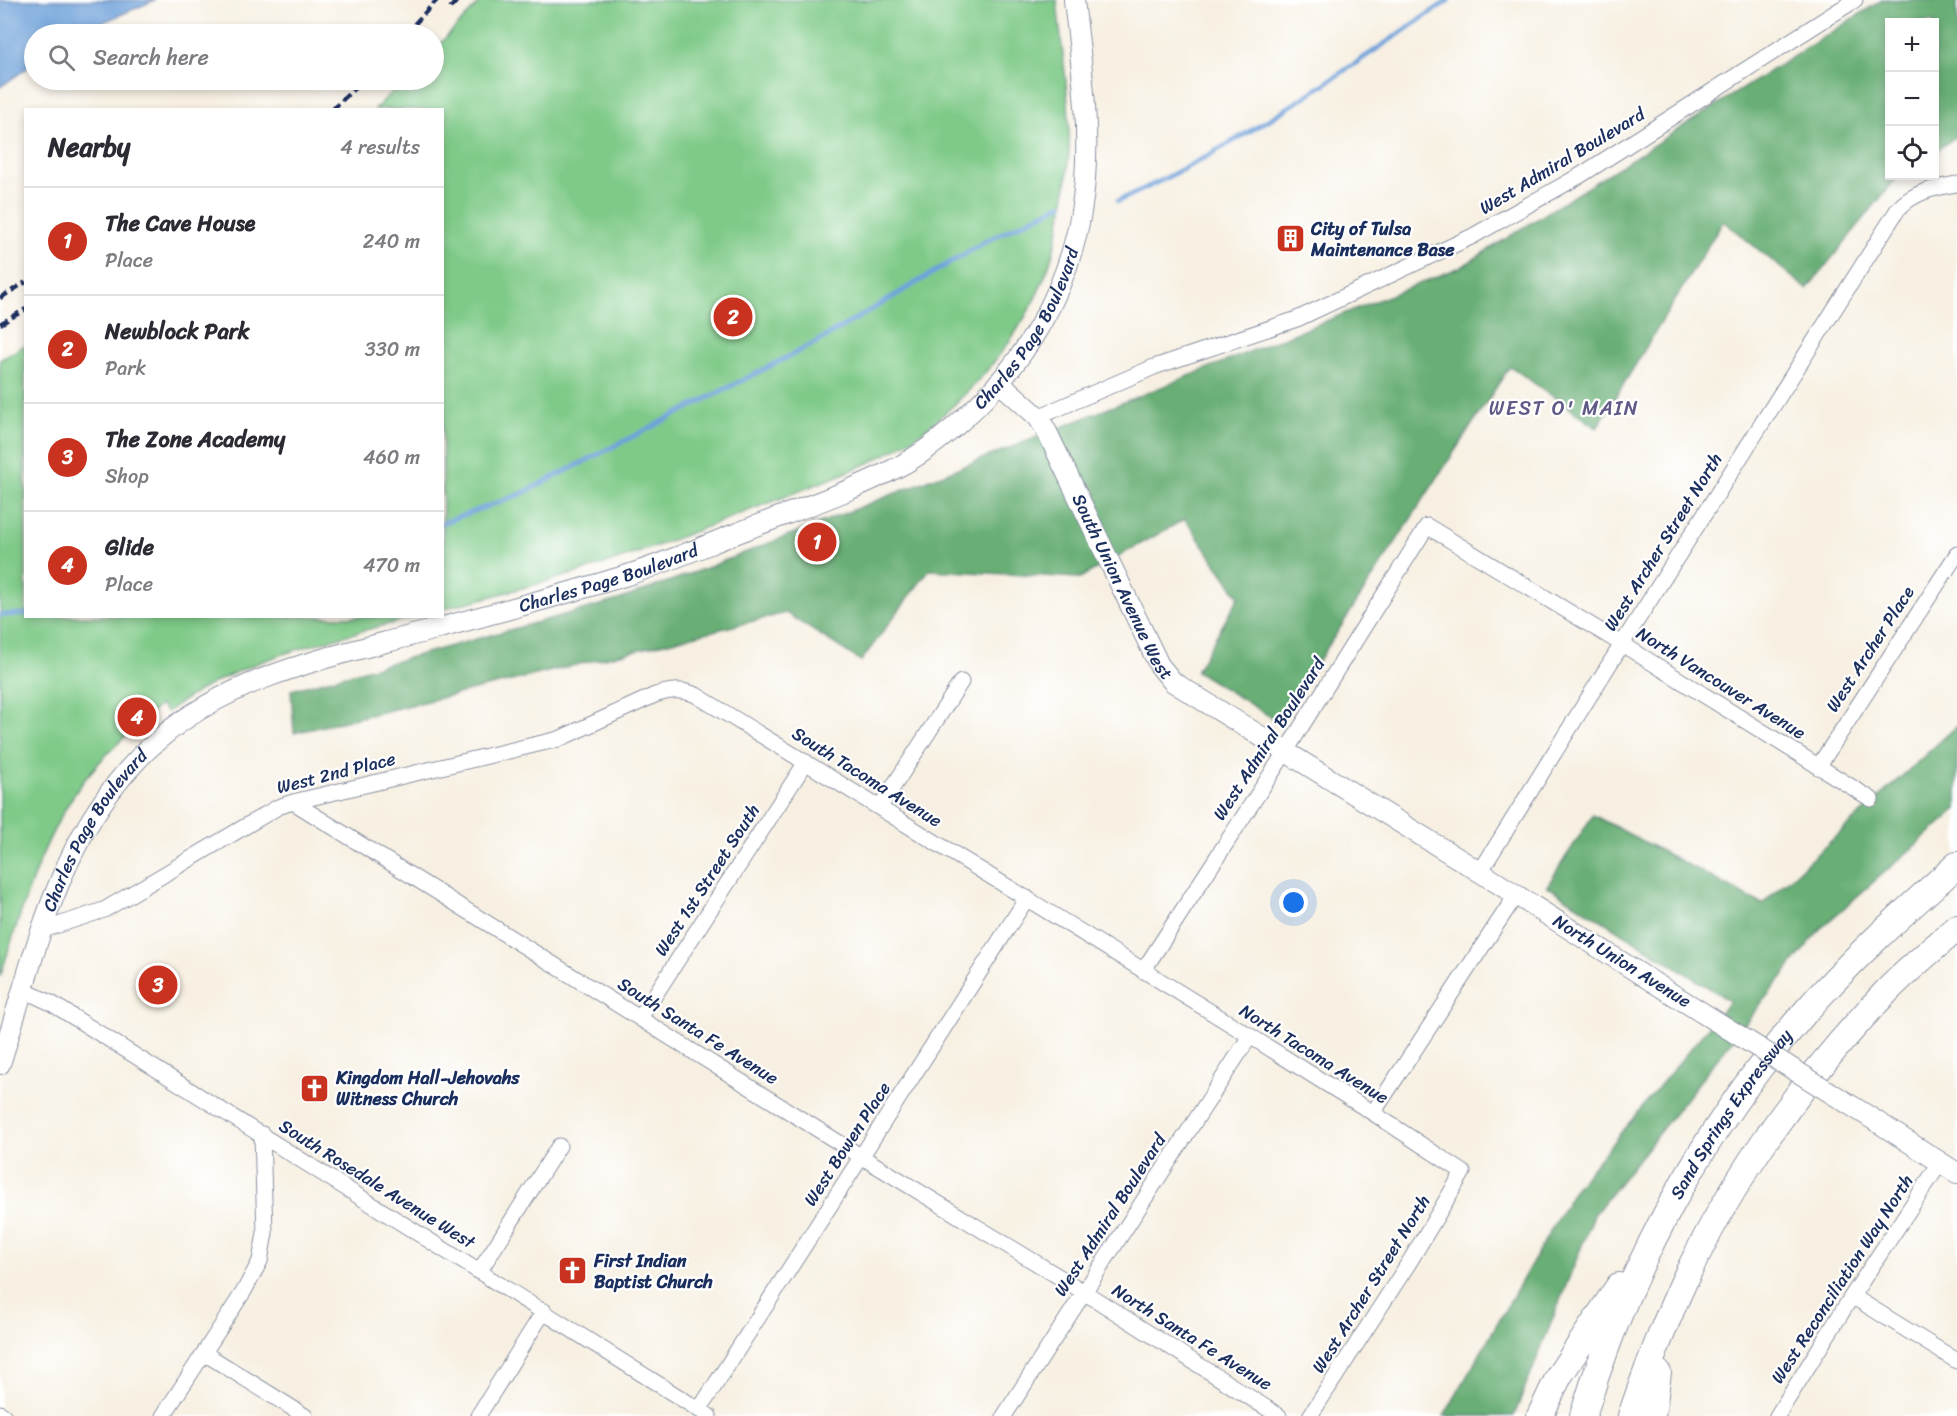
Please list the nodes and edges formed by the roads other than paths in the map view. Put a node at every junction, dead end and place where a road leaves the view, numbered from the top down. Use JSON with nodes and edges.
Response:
{"nodes":[{"id":1,"x":1074,"y":0,"type":"edge"},
{"id":2,"x":1855,"y":0,"type":"edge"},
{"id":3,"x":1957,"y":183,"type":"edge"},
{"id":4,"x":999,"y":382,"type":"junction"},
{"id":5,"x":1038,"y":417,"type":"junction"},
{"id":6,"x":1427,"y":526,"type":"joint"},
{"id":7,"x":1957,"y":554,"type":"edge"},
{"id":8,"x":1622,"y":644,"type":"junction"},
{"id":9,"x":961,"y":682,"type":"dead end"},
{"id":10,"x":558,"y":739,"type":"joint"},
{"id":11,"x":1286,"y":751,"type":"junction"},
{"id":12,"x":806,"y":762,"type":"junction"},
{"id":13,"x":1818,"y":767,"type":"junction"},
{"id":14,"x":1871,"y":799,"type":"dead end"},
{"id":15,"x":293,"y":802,"type":"junction"},
{"id":16,"x":880,"y":807,"type":"junction"},
{"id":17,"x":1957,"y":865,"type":"edge"},
{"id":18,"x":1480,"y":872,"type":"junction"},
{"id":19,"x":1516,"y":894,"type":"junction"},
{"id":20,"x":1027,"y":898,"type":"junction"},
{"id":21,"x":1957,"y":928,"type":"edge"},
{"id":22,"x":43,"y":930,"type":"junction"},
{"id":23,"x":1143,"y":971,"type":"junction"},
{"id":24,"x":22,"y":990,"type":"junction"},
{"id":25,"x":640,"y":1018,"type":"junction"},
{"id":26,"x":1250,"y":1036,"type":"junction"},
{"id":27,"x":0,"y":1064,"type":"edge"},
{"id":28,"x":1373,"y":1113,"type":"junction"},
{"id":29,"x":262,"y":1134,"type":"junction"},
{"id":30,"x":559,"y":1146,"type":"dead end"},
{"id":31,"x":862,"y":1157,"type":"junction"},
{"id":32,"x":1949,"y":1168,"type":"edge"},
{"id":33,"x":1463,"y":1172,"type":"joint"},
{"id":34,"x":1661,"y":1222,"type":"junction"},
{"id":35,"x":479,"y":1272,"type":"junction"},
{"id":36,"x":1084,"y":1292,"type":"junction"},
{"id":37,"x":1852,"y":1296,"type":"junction"},
{"id":38,"x":544,"y":1311,"type":"junction"},
{"id":39,"x":1663,"y":1328,"type":"junction"},
{"id":40,"x":204,"y":1353,"type":"junction"},
{"id":41,"x":1957,"y":1362,"type":"edge"},
{"id":42,"x":0,"y":1413,"type":"edge"},
{"id":43,"x":704,"y":1413,"type":"edge"},
{"id":44,"x":4,"y":1416,"type":"edge"},
{"id":45,"x":163,"y":1416,"type":"edge"},
{"id":46,"x":305,"y":1416,"type":"edge"},
{"id":47,"x":478,"y":1416,"type":"edge"},
{"id":48,"x":1004,"y":1416,"type":"edge"},
{"id":49,"x":1279,"y":1416,"type":"edge"},
{"id":50,"x":1310,"y":1416,"type":"edge"},
{"id":51,"x":1540,"y":1416,"type":"edge"},
{"id":52,"x":1583,"y":1416,"type":"edge"},
{"id":53,"x":1631,"y":1416,"type":"edge"},
{"id":54,"x":1652,"y":1416,"type":"edge"},
{"id":55,"x":1777,"y":1416,"type":"edge"}],
"edges":[{"from":1,"to":4,"type":"main road","name":"Charles Page Boulevard"},
{"from":2,"to":5,"type":"street","name":"West Admiral Boulevard"},
{"from":3,"to":8,"type":"street","name":"West Archer Street North"},
{"from":4,"to":5,"type":"main road","name":"South Union Avenue West"},
{"from":4,"to":22,"type":"main road","name":"Charles Page Boulevard"},
{"from":5,"to":11,"type":"main road","name":"South Union Avenue West"},
{"from":6,"to":8,"type":"street","name":"North Vancouver Avenue"},
{"from":6,"to":11,"type":"street","name":"West Admiral Boulevard"},
{"from":7,"to":13,"type":"street","name":"West Archer Place"},
{"from":8,"to":13,"type":"street","name":"North Vancouver Avenue"},
{"from":8,"to":18,"type":"street","name":"West Archer Street North"},
{"from":9,"to":16,"type":"street"},
{"from":10,"to":12,"type":"street","name":"South Tacoma Avenue"},
{"from":10,"to":15,"type":"street","name":"West 2nd Place"},
{"from":11,"to":18,"type":"main road","name":"North Union Avenue"},
{"from":11,"to":23,"type":"street","name":"West Admiral Boulevard"},
{"from":12,"to":16,"type":"street","name":"South Tacoma Avenue"},
{"from":12,"to":25,"type":"street","name":"West 1st Street South"},
{"from":13,"to":14,"type":"street","name":"North Vancouver Avenue"},
{"from":15,"to":22,"type":"street","name":"West 2nd Place"},
{"from":15,"to":25,"type":"street","name":"South Santa Fe Avenue"},
{"from":16,"to":20,"type":"street","name":"South Tacoma Avenue"},
{"from":17,"to":34,"type":"highway","name":"Sand Springs Expressway"},
{"from":18,"to":19,"type":"main road","name":"North Union Avenue"},
{"from":19,"to":28,"type":"street"},
{"from":19,"to":32,"type":"main road","name":"North Union Avenue","bridge":true},
{"from":20,"to":23,"type":"street","name":"South Tacoma Avenue"},
{"from":20,"to":31,"type":"street","name":"West Bowen Place"},
{"from":21,"to":39,"type":"highway"},
{"from":22,"to":24,"type":"main road","name":"Charles Page Boulevard"},
{"from":23,"to":26,"type":"street","name":"North Tacoma Avenue"},
{"from":24,"to":27,"type":"main road","name":"Charles Page Boulevard"},
{"from":24,"to":29,"type":"street","name":"South Rosedale Avenue West"},
{"from":25,"to":31,"type":"street","name":"South Santa Fe Avenue"},
{"from":26,"to":28,"type":"street","name":"North Tacoma Avenue"},
{"from":26,"to":36,"type":"street","name":"West Admiral Boulevard"},
{"from":28,"to":33,"type":"street","name":"North Tacoma Avenue"},
{"from":29,"to":35,"type":"street","name":"South Rosedale Avenue West"},
{"from":29,"to":40,"type":"street"},
{"from":30,"to":35,"type":"street"},
{"from":31,"to":36,"type":"street","name":"South Santa Fe Avenue"},
{"from":31,"to":43,"type":"street","name":"West Bowen Place"},
{"from":32,"to":37,"type":"street","name":"West Reconciliation Way North"},
{"from":33,"to":50,"type":"street","name":"West Archer Street North"},
{"from":34,"to":51,"type":"highway"},
{"from":34,"to":52,"type":"highway","name":"Sand Springs Expressway"},
{"from":35,"to":38,"type":"street","name":"South Rosedale Avenue West"},
{"from":36,"to":48,"type":"street","name":"West Admiral Boulevard"},
{"from":36,"to":49,"type":"street","name":"North Santa Fe Avenue"},
{"from":37,"to":41,"type":"street"},
{"from":37,"to":55,"type":"street","name":"West Reconciliation Way North"},
{"from":38,"to":43,"type":"street","name":"South Rosedale Avenue West"},
{"from":38,"to":47,"type":"street"},
{"from":39,"to":53,"type":"highway"},
{"from":39,"to":54,"type":"highway"},
{"from":40,"to":45,"type":"street"},
{"from":40,"to":46,"type":"street"},
{"from":42,"to":44,"type":"street"}]}
